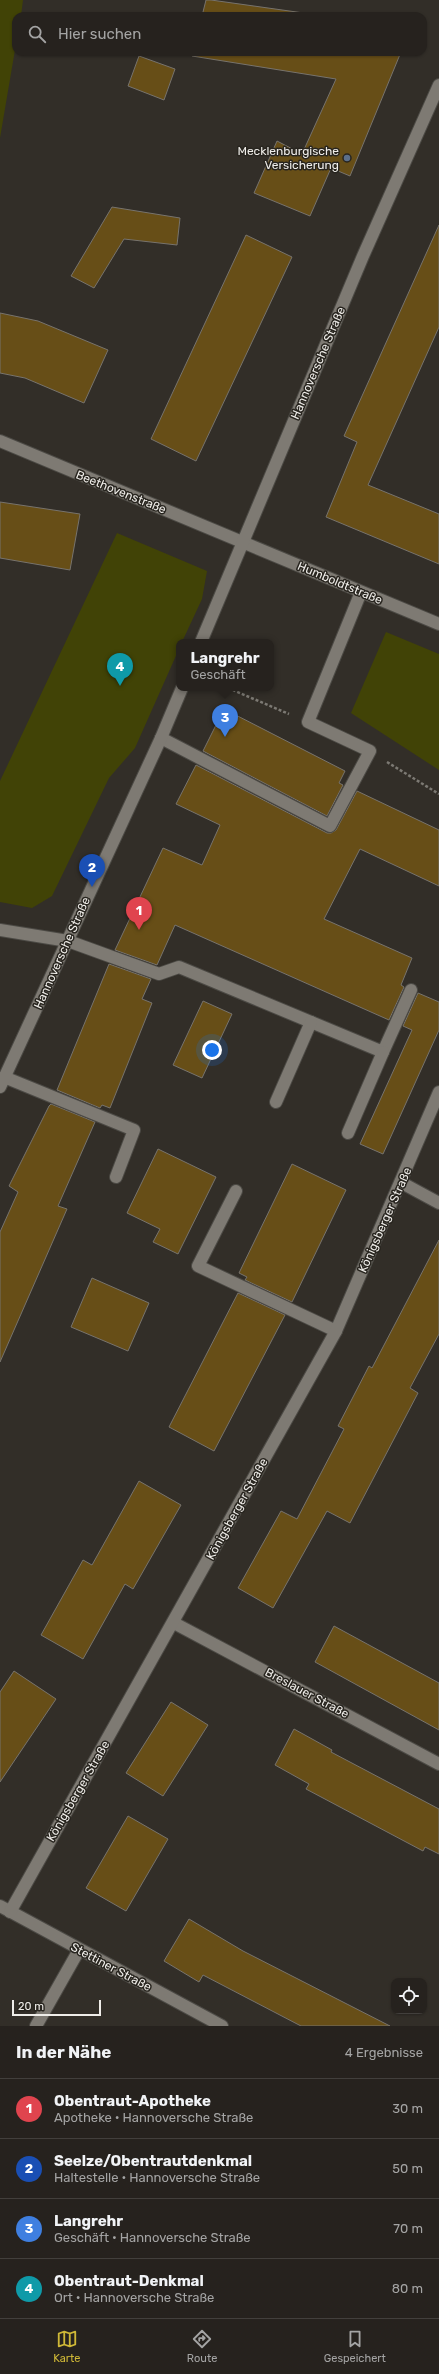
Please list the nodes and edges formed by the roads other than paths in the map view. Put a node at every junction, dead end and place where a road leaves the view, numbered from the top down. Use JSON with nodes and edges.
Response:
{"nodes":[{"id":1,"x":439,"y":85,"type":"edge"},
{"id":2,"x":0,"y":441,"type":"edge"},
{"id":3,"x":242,"y":541,"type":"junction"},
{"id":4,"x":361,"y":592,"type":"junction"},
{"id":5,"x":439,"y":624,"type":"edge"},
{"id":6,"x":201,"y":639,"type":"edge"},
{"id":7,"x":181,"y":691,"type":"edge"},
{"id":8,"x":161,"y":738,"type":"junction"},
{"id":9,"x":0,"y":930,"type":"edge"},
{"id":10,"x":68,"y":941,"type":"junction"},
{"id":11,"x":411,"y":990,"type":"dead end"},
{"id":12,"x":311,"y":1022,"type":"junction"},
{"id":13,"x":383,"y":1052,"type":"junction"},
{"id":14,"x":2,"y":1082,"type":"edge"},
{"id":15,"x":439,"y":1092,"type":"edge"},
{"id":16,"x":276,"y":1102,"type":"dead end"},
{"id":17,"x":348,"y":1132,"type":"dead end"},
{"id":18,"x":116,"y":1177,"type":"dead end"},
{"id":19,"x":402,"y":1182,"type":"junction"},
{"id":20,"x":236,"y":1191,"type":"dead end"},
{"id":21,"x":439,"y":1203,"type":"edge"},
{"id":22,"x":336,"y":1331,"type":"junction"},
{"id":23,"x":174,"y":1622,"type":"junction"},
{"id":24,"x":439,"y":1764,"type":"edge"},
{"id":25,"x":5,"y":1909,"type":"edge"},
{"id":26,"x":79,"y":1950,"type":"junction"},
{"id":27,"x":36,"y":2026,"type":"edge"},
{"id":28,"x":222,"y":2026,"type":"edge"}],
"edges":[{"from":1,"to":3,"type":"street","name":"Hannoversche Straße"},
{"from":2,"to":3,"type":"street","name":"Beethovenstraße"},
{"from":3,"to":4,"type":"street","name":"Humboldtstraße"},
{"from":3,"to":6,"type":"street","name":"Hannoversche Straße"},
{"from":4,"to":5,"type":"street","name":"Humboldtstraße"},
{"from":4,"to":8,"type":"street"},
{"from":7,"to":8,"type":"street","name":"Hannoversche Straße"},
{"from":8,"to":10,"type":"street","name":"Hannoversche Straße"},
{"from":9,"to":10,"type":"street"},
{"from":10,"to":12,"type":"street"},
{"from":10,"to":14,"type":"street","name":"Hannoversche Straße"},
{"from":11,"to":13,"type":"street"},
{"from":12,"to":13,"type":"street"},
{"from":12,"to":16,"type":"street"},
{"from":13,"to":17,"type":"street"},
{"from":14,"to":18,"type":"street"},
{"from":15,"to":19,"type":"street","name":"Königsberger Straße"},
{"from":19,"to":21,"type":"street"},
{"from":19,"to":22,"type":"street","name":"Königsberger Straße"},
{"from":20,"to":22,"type":"street"},
{"from":22,"to":23,"type":"street","name":"Königsberger Straße"},
{"from":23,"to":24,"type":"street","name":"Breslauer Straße"},
{"from":23,"to":25,"type":"street","name":"Königsberger Straße"},
{"from":25,"to":26,"type":"street","name":"Stettiner Straße"},
{"from":26,"to":27,"type":"street"},
{"from":26,"to":28,"type":"street","name":"Stettiner Straße"}]}
